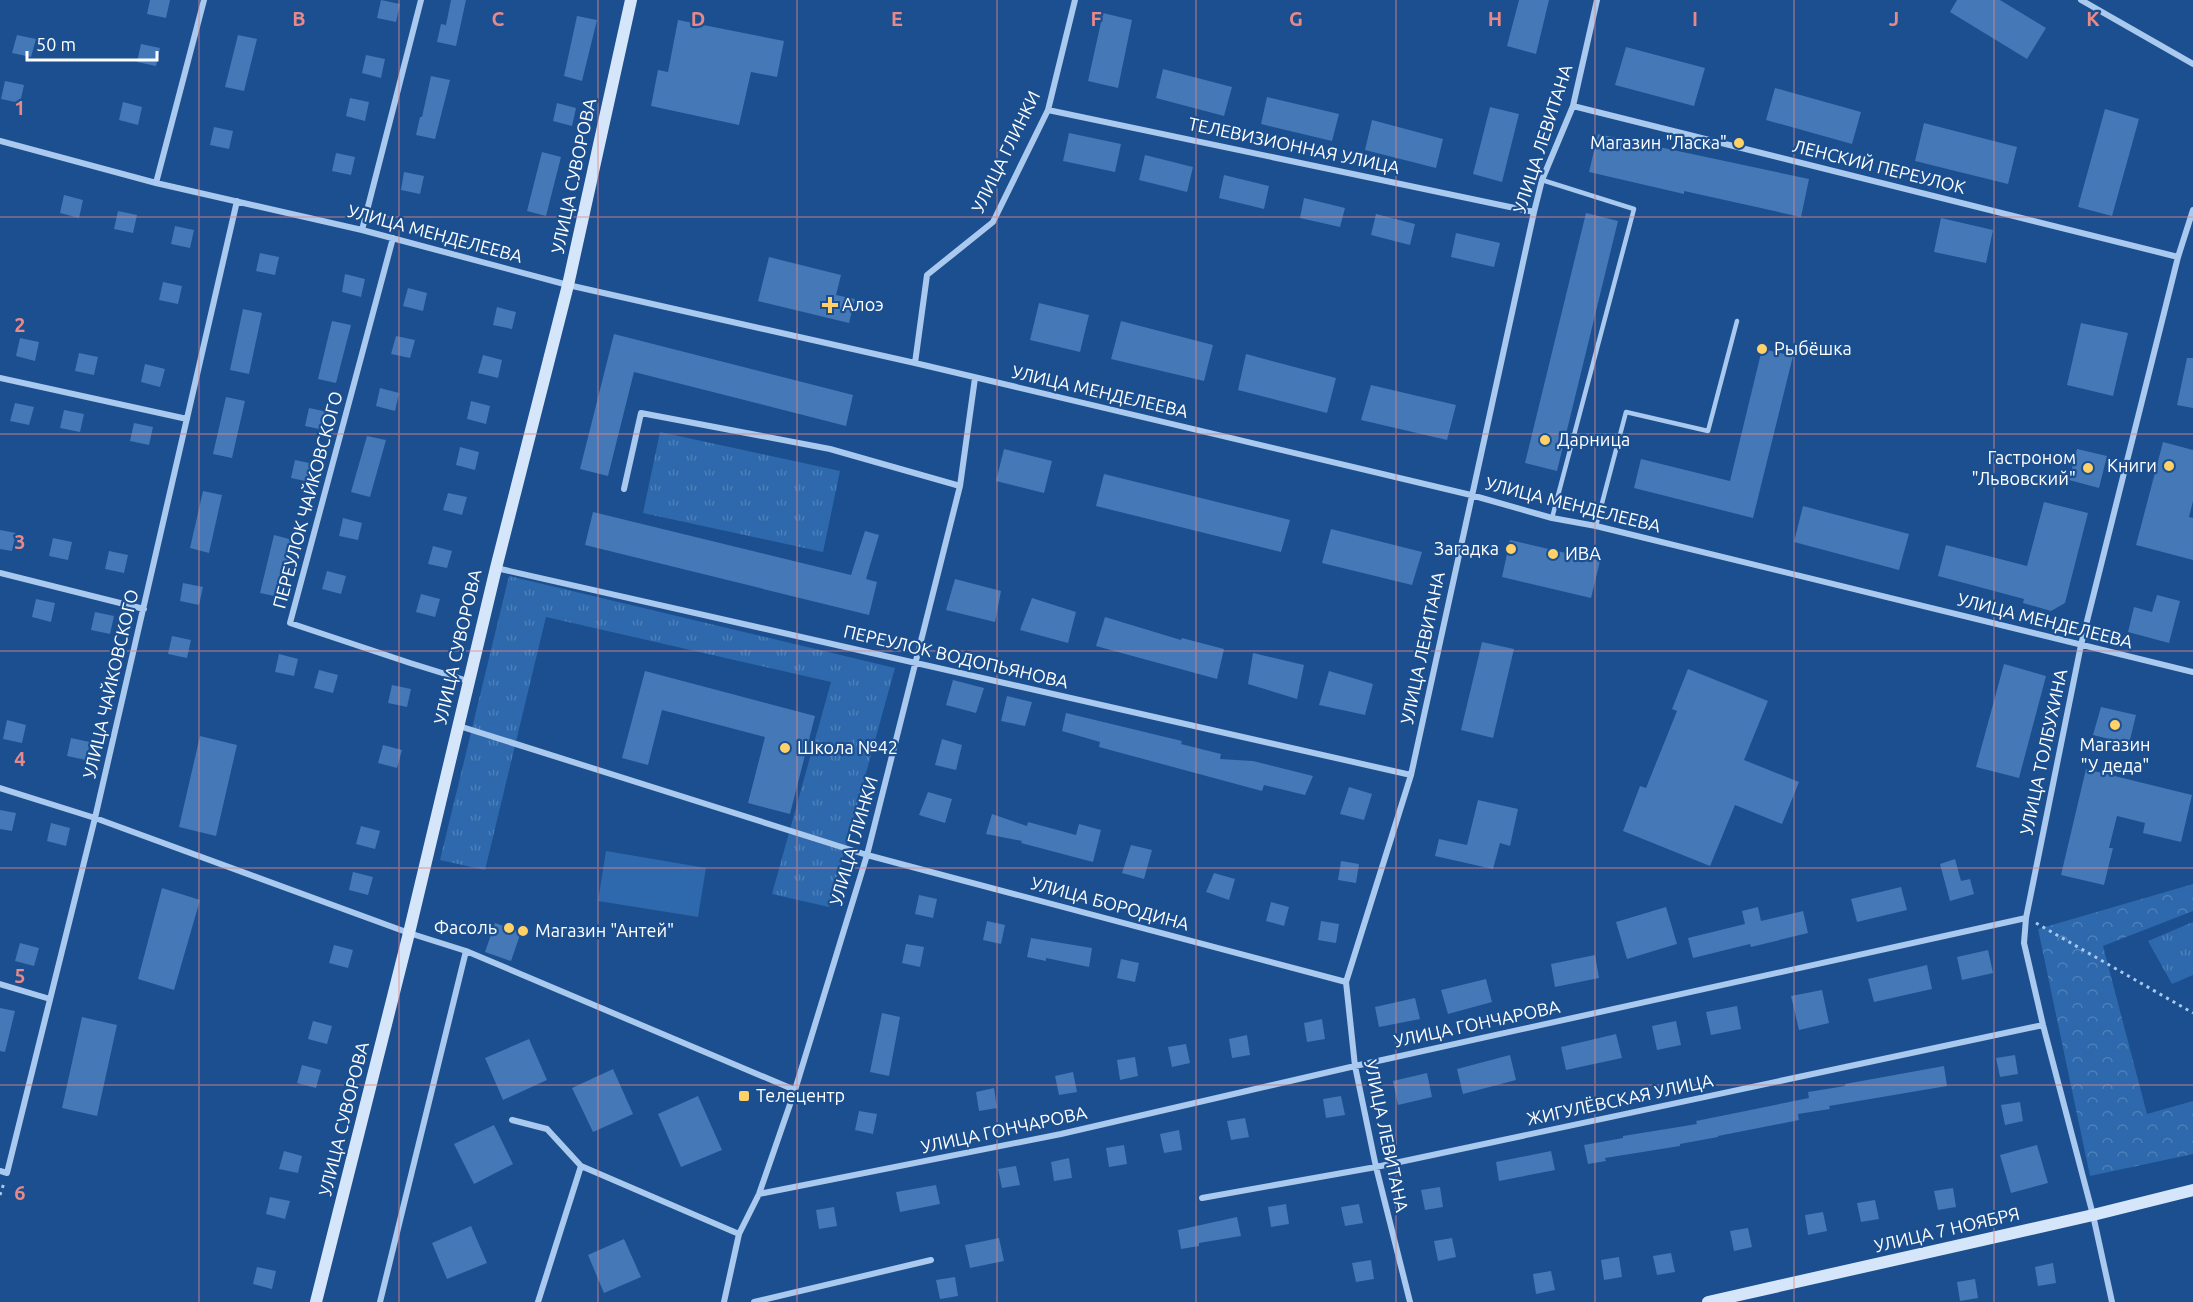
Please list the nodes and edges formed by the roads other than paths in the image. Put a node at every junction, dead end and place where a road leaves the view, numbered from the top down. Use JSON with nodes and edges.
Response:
{"nodes":[{"id":1,"x":204,"y":0,"type":"edge"},
{"id":2,"x":421,"y":0,"type":"edge"},
{"id":3,"x":631,"y":0,"type":"edge"},
{"id":4,"x":1075,"y":0,"type":"edge"},
{"id":5,"x":1597,"y":0,"type":"edge"},
{"id":6,"x":2081,"y":0,"type":"edge"},
{"id":7,"x":2193,"y":64,"type":"edge"},
{"id":8,"x":1573,"y":106,"type":"junction"},
{"id":9,"x":1048,"y":110,"type":"junction"},
{"id":10,"x":0,"y":141,"type":"edge"},
{"id":11,"x":1542,"y":180,"type":"junction"},
{"id":12,"x":156,"y":183,"type":"junction"},
{"id":13,"x":237,"y":201,"type":"junction"},
{"id":14,"x":2193,"y":210,"type":"edge"},
{"id":15,"x":1534,"y":212,"type":"junction"},
{"id":16,"x":362,"y":230,"type":"junction"},
{"id":17,"x":393,"y":238,"type":"junction"},
{"id":18,"x":2178,"y":257,"type":"junction"},
{"id":19,"x":568,"y":285,"type":"junction"},
{"id":20,"x":1737,"y":321,"type":"dead end"},
{"id":21,"x":915,"y":363,"type":"junction"},
{"id":22,"x":0,"y":378,"type":"edge"},
{"id":23,"x":975,"y":378,"type":"junction"},
{"id":24,"x":187,"y":419,"type":"junction"},
{"id":25,"x":960,"y":486,"type":"junction"},
{"id":26,"x":624,"y":489,"type":"dead end"},
{"id":27,"x":1471,"y":495,"type":"junction"},
{"id":28,"x":1552,"y":518,"type":"junction"},
{"id":29,"x":1596,"y":526,"type":"junction"},
{"id":30,"x":496,"y":568,"type":"junction"},
{"id":31,"x":0,"y":573,"type":"edge"},
{"id":32,"x":144,"y":609,"type":"junction"},
{"id":33,"x":2081,"y":645,"type":"junction"},
{"id":34,"x":916,"y":663,"type":"junction"},
{"id":35,"x":2193,"y":672,"type":"edge"},
{"id":36,"x":468,"y":681,"type":"junction"},
{"id":37,"x":458,"y":726,"type":"junction"},
{"id":38,"x":1411,"y":775,"type":"junction"},
{"id":39,"x":0,"y":788,"type":"edge"},
{"id":40,"x":95,"y":818,"type":"junction"},
{"id":41,"x":867,"y":855,"type":"junction"},
{"id":42,"x":2026,"y":918,"type":"junction"},
{"id":43,"x":409,"y":933,"type":"junction"},
{"id":44,"x":466,"y":951,"type":"junction"},
{"id":45,"x":1346,"y":982,"type":"junction"},
{"id":46,"x":0,"y":984,"type":"edge"},
{"id":47,"x":50,"y":999,"type":"junction"},
{"id":48,"x":2043,"y":1025,"type":"junction"},
{"id":49,"x":1355,"y":1066,"type":"junction"},
{"id":50,"x":795,"y":1090,"type":"junction"},
{"id":51,"x":512,"y":1120,"type":"dead end"},
{"id":52,"x":581,"y":1166,"type":"junction"},
{"id":53,"x":1376,"y":1167,"type":"junction"},
{"id":54,"x":4,"y":1172,"type":"edge"},
{"id":55,"x":2193,"y":1190,"type":"edge"},
{"id":56,"x":759,"y":1194,"type":"junction"},
{"id":57,"x":1202,"y":1198,"type":"dead end"},
{"id":58,"x":2093,"y":1215,"type":"junction"},
{"id":59,"x":739,"y":1234,"type":"junction"},
{"id":60,"x":931,"y":1260,"type":"dead end"},
{"id":61,"x":316,"y":1302,"type":"edge"},
{"id":62,"x":380,"y":1302,"type":"edge"},
{"id":63,"x":538,"y":1302,"type":"edge"},
{"id":64,"x":724,"y":1302,"type":"edge"},
{"id":65,"x":754,"y":1302,"type":"edge"},
{"id":66,"x":1410,"y":1302,"type":"edge"},
{"id":67,"x":1708,"y":1302,"type":"edge"},
{"id":68,"x":2112,"y":1302,"type":"edge"}],
"edges":[{"from":1,"to":12,"type":"street"},
{"from":2,"to":16,"type":"street"},
{"from":3,"to":19,"type":"street","name":"УЛИЦА СУВОРОВА"},
{"from":4,"to":9,"type":"street","name":"УЛИЦА ГЛИНКИ"},
{"from":5,"to":8,"type":"street","name":"УЛИЦА ЛЕВИТАНА"},
{"from":6,"to":7,"type":"street"},
{"from":8,"to":11,"type":"street","name":"УЛИЦА ЛЕВИТАНА"},
{"from":8,"to":18,"type":"street","name":"ЛЕНСКИЙ ПЕРЕУЛОК"},
{"from":9,"to":15,"type":"street","name":"ТЕЛЕВИЗИОННАЯ УЛИЦА"},
{"from":9,"to":21,"type":"street","name":"УЛИЦА ГЛИНКИ"},
{"from":10,"to":12,"type":"street","name":"УЛИЦА МЕНДЕЛЕЕВА"},
{"from":11,"to":15,"type":"street","name":"УЛИЦА ЛЕВИТАНА"},
{"from":11,"to":28,"type":"lane"},
{"from":12,"to":13,"type":"street","name":"УЛИЦА МЕНДЕЛЕЕВА"},
{"from":13,"to":16,"type":"street","name":"УЛИЦА МЕНДЕЛЕЕВА"},
{"from":13,"to":24,"type":"street","name":"УЛИЦА ЧАЙКОВСКОГО"},
{"from":14,"to":18,"type":"street","name":"УЛИЦА ТОЛБУХИНА"},
{"from":15,"to":27,"type":"street","name":"УЛИЦА ЛЕВИТАНА"},
{"from":16,"to":17,"type":"street","name":"УЛИЦА МЕНДЕЛЕЕВА"},
{"from":17,"to":19,"type":"street","name":"УЛИЦА МЕНДЕЛЕЕВА"},
{"from":17,"to":36,"type":"street","name":"ПЕРЕУЛОК ЧАЙКОВСКОГО"},
{"from":18,"to":33,"type":"street","name":"УЛИЦА ТОЛБУХИНА"},
{"from":19,"to":21,"type":"street","name":"УЛИЦА МЕНДЕЛЕЕВА"},
{"from":19,"to":30,"type":"street","name":"УЛИЦА СУВОРОВА"},
{"from":20,"to":29,"type":"lane"},
{"from":21,"to":23,"type":"street","name":"УЛИЦА МЕНДЕЛЕЕВА"},
{"from":22,"to":24,"type":"street"},
{"from":23,"to":25,"type":"street","name":"УЛИЦА ГЛИНКИ"},
{"from":23,"to":27,"type":"street","name":"УЛИЦА МЕНДЕЛЕЕВА"},
{"from":24,"to":32,"type":"street","name":"УЛИЦА ЧАЙКОВСКОГО"},
{"from":25,"to":26,"type":"street"},
{"from":25,"to":34,"type":"street","name":"УЛИЦА ГЛИНКИ"},
{"from":27,"to":28,"type":"street","name":"УЛИЦА МЕНДЕЛЕЕВА"},
{"from":27,"to":38,"type":"street","name":"УЛИЦА ЛЕВИТАНА"},
{"from":28,"to":29,"type":"street","name":"УЛИЦА МЕНДЕЛЕЕВА"},
{"from":29,"to":33,"type":"street","name":"УЛИЦА МЕНДЕЛЕЕВА"},
{"from":30,"to":34,"type":"street","name":"ПЕРЕУЛОК ВОДОПЬЯНОВА"},
{"from":30,"to":36,"type":"street","name":"УЛИЦА СУВОРОВА"},
{"from":31,"to":32,"type":"street"},
{"from":32,"to":40,"type":"street","name":"УЛИЦА ЧАЙКОВСКОГО"},
{"from":33,"to":35,"type":"street","name":"УЛИЦА МЕНДЕЛЕЕВА"},
{"from":33,"to":42,"type":"street","name":"УЛИЦА ТОЛБУХИНА"},
{"from":34,"to":38,"type":"street","name":"ПЕРЕУЛОК ВОДОПЬЯНОВА"},
{"from":34,"to":41,"type":"street","name":"УЛИЦА ГЛИНКИ"},
{"from":36,"to":37,"type":"street","name":"УЛИЦА СУВОРОВА"},
{"from":37,"to":41,"type":"street","name":"УЛИЦА БОРОДИНА"},
{"from":37,"to":43,"type":"street","name":"УЛИЦА СУВОРОВА"},
{"from":38,"to":45,"type":"street","name":"УЛИЦА ЛЕВИТАНА"},
{"from":39,"to":40,"type":"street"},
{"from":40,"to":43,"type":"street"},
{"from":40,"to":47,"type":"street","name":"УЛИЦА ЧАЙКОВСКОГО"},
{"from":41,"to":45,"type":"street","name":"УЛИЦА БОРОДИНА"},
{"from":41,"to":50,"type":"street","name":"УЛИЦА ГЛИНКИ"},
{"from":42,"to":48,"type":"street","name":"УЛИЦА ТОЛБУХИНА"},
{"from":42,"to":49,"type":"street","name":"УЛИЦА ГОНЧАРОВА"},
{"from":43,"to":44,"type":"street"},
{"from":43,"to":61,"type":"street","name":"УЛИЦА СУВОРОВА"},
{"from":44,"to":50,"type":"street"},
{"from":44,"to":62,"type":"street"},
{"from":45,"to":49,"type":"street","name":"УЛИЦА ЛЕВИТАНА"},
{"from":46,"to":47,"type":"street"},
{"from":47,"to":54,"type":"street","name":"УЛИЦА ЧАЙКОВСКОГО"},
{"from":48,"to":53,"type":"street","name":"ЖИГУЛЁВСКАЯ УЛИЦА"},
{"from":48,"to":58,"type":"street","name":"УЛИЦА ТОЛБУХИНА"},
{"from":49,"to":53,"type":"street","name":"УЛИЦА ЛЕВИТАНА"},
{"from":49,"to":56,"type":"street","name":"УЛИЦА ГОНЧАРОВА"},
{"from":50,"to":56,"type":"street","name":"УЛИЦА ГЛИНКИ"},
{"from":51,"to":52,"type":"street"},
{"from":52,"to":59,"type":"street"},
{"from":52,"to":63,"type":"street"},
{"from":53,"to":57,"type":"street","name":"ЖИГУЛЁВСКАЯ УЛИЦА"},
{"from":53,"to":66,"type":"street","name":"УЛИЦА ЛЕВИТАНА"},
{"from":55,"to":58,"type":"street","name":"УЛИЦА 7 НОЯБРЯ"},
{"from":56,"to":59,"type":"street","name":"УЛИЦА ГЛИНКИ"},
{"from":58,"to":67,"type":"street","name":"УЛИЦА 7 НОЯБРЯ"},
{"from":58,"to":68,"type":"street","name":"УЛИЦА ТОЛБУХИНА"},
{"from":59,"to":64,"type":"street","name":"УЛИЦА ГЛИНКИ"},
{"from":60,"to":65,"type":"street"}]}
